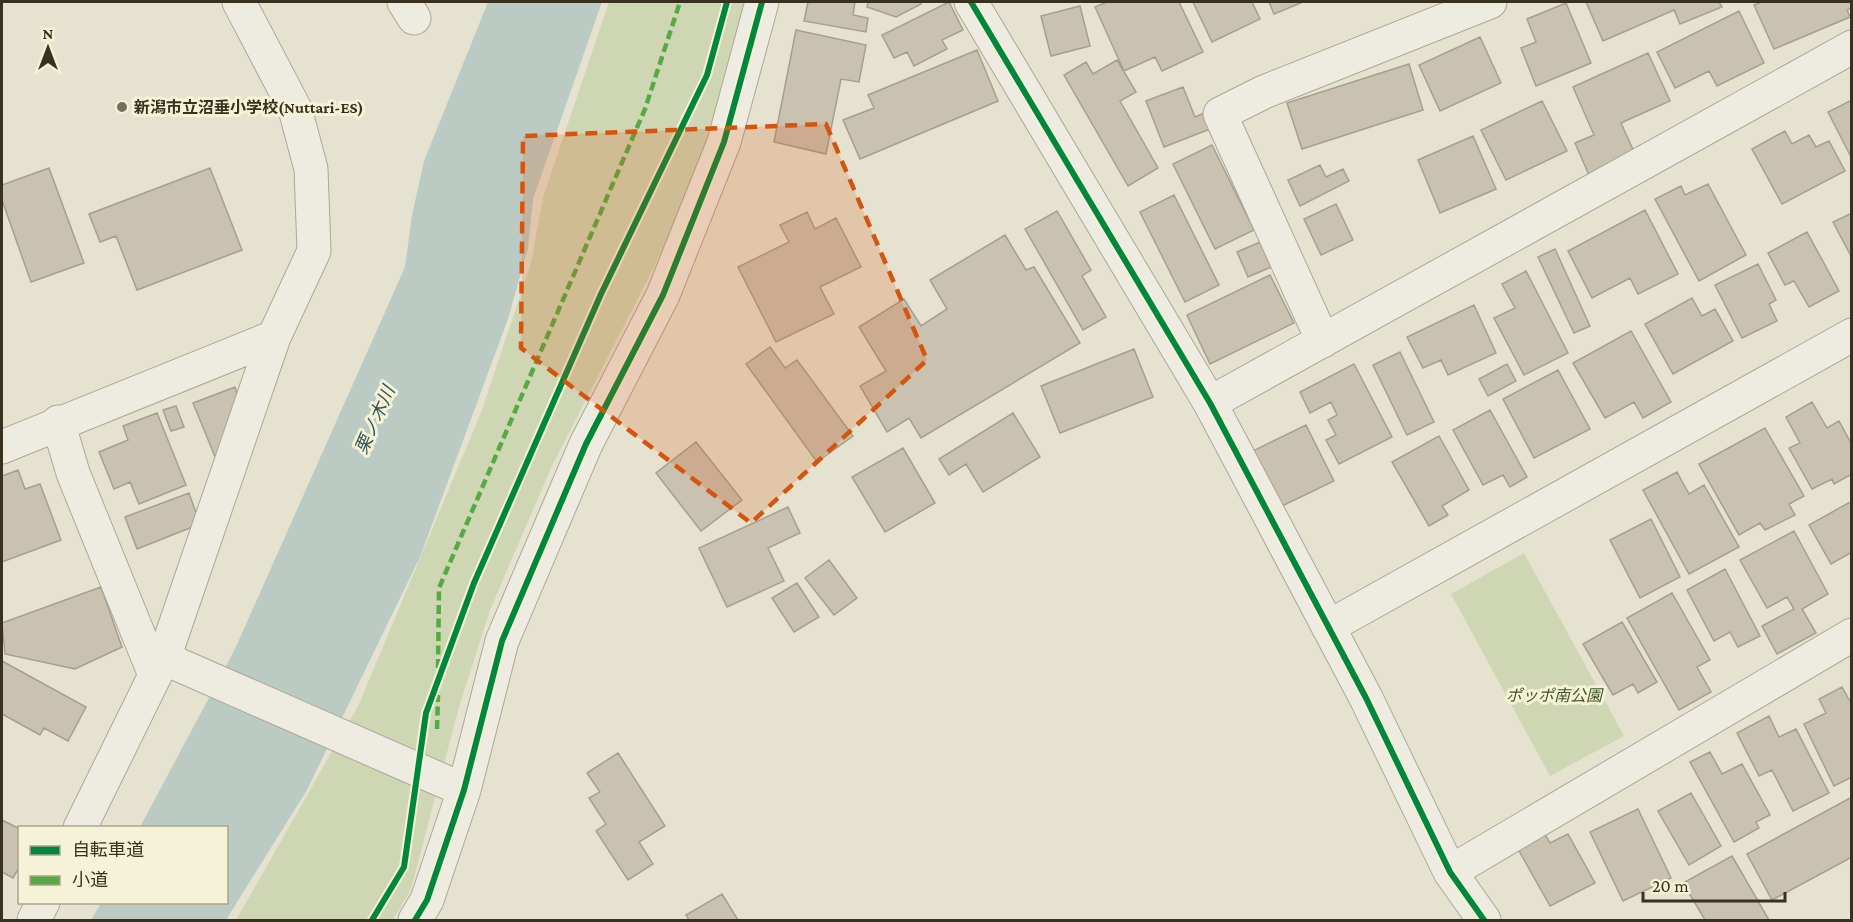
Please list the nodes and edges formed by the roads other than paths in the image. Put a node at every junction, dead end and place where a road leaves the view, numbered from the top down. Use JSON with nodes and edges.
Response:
{"nodes":[{"id":1,"x":239,"y":2,"type":"edge"},
{"id":2,"x":404,"y":2,"type":"edge"},
{"id":3,"x":419,"y":2,"type":"edge"},
{"id":4,"x":762,"y":2,"type":"edge"},
{"id":5,"x":971,"y":2,"type":"edge"},
{"id":6,"x":1490,"y":2,"type":"edge"},
{"id":7,"x":1851,"y":47,"type":"edge"},
{"id":8,"x":1851,"y":335,"type":"edge"},
{"id":9,"x":274,"y":337,"type":"junction"},
{"id":10,"x":1323,"y":341,"type":"junction"},
{"id":11,"x":1210,"y":403,"type":"junction"},
{"id":12,"x":58,"y":422,"type":"junction"},
{"id":13,"x":2,"y":447,"type":"edge"},
{"id":14,"x":1328,"y":627,"type":"junction"},
{"id":15,"x":1851,"y":635,"type":"edge"},
{"id":16,"x":166,"y":665,"type":"junction"},
{"id":17,"x":464,"y":790,"type":"junction"},
{"id":18,"x":81,"y":826,"type":"edge"},
{"id":19,"x":1450,"y":872,"type":"junction"},
{"id":20,"x":42,"y":904,"type":"edge"},
{"id":21,"x":426,"y":914,"type":"edge"},
{"id":22,"x":34,"y":921,"type":"edge"},
{"id":23,"x":1484,"y":921,"type":"edge"}],
"edges":[{"from":1,"to":9,"type":"street"},
{"from":2,"to":3,"type":"street"},
{"from":4,"to":17,"type":"street"},
{"from":5,"to":11,"type":"street"},
{"from":6,"to":10,"type":"street"},
{"from":7,"to":10,"type":"street"},
{"from":8,"to":14,"type":"street"},
{"from":9,"to":12,"type":"street"},
{"from":9,"to":16,"type":"street"},
{"from":10,"to":11,"type":"street"},
{"from":11,"to":14,"type":"street"},
{"from":12,"to":13,"type":"street"},
{"from":12,"to":16,"type":"street"},
{"from":14,"to":19,"type":"street"},
{"from":15,"to":19,"type":"street"},
{"from":16,"to":17,"type":"street"},
{"from":16,"to":18,"type":"street"},
{"from":17,"to":21,"type":"street"},
{"from":19,"to":23,"type":"street"},
{"from":20,"to":22,"type":"street"}]}
